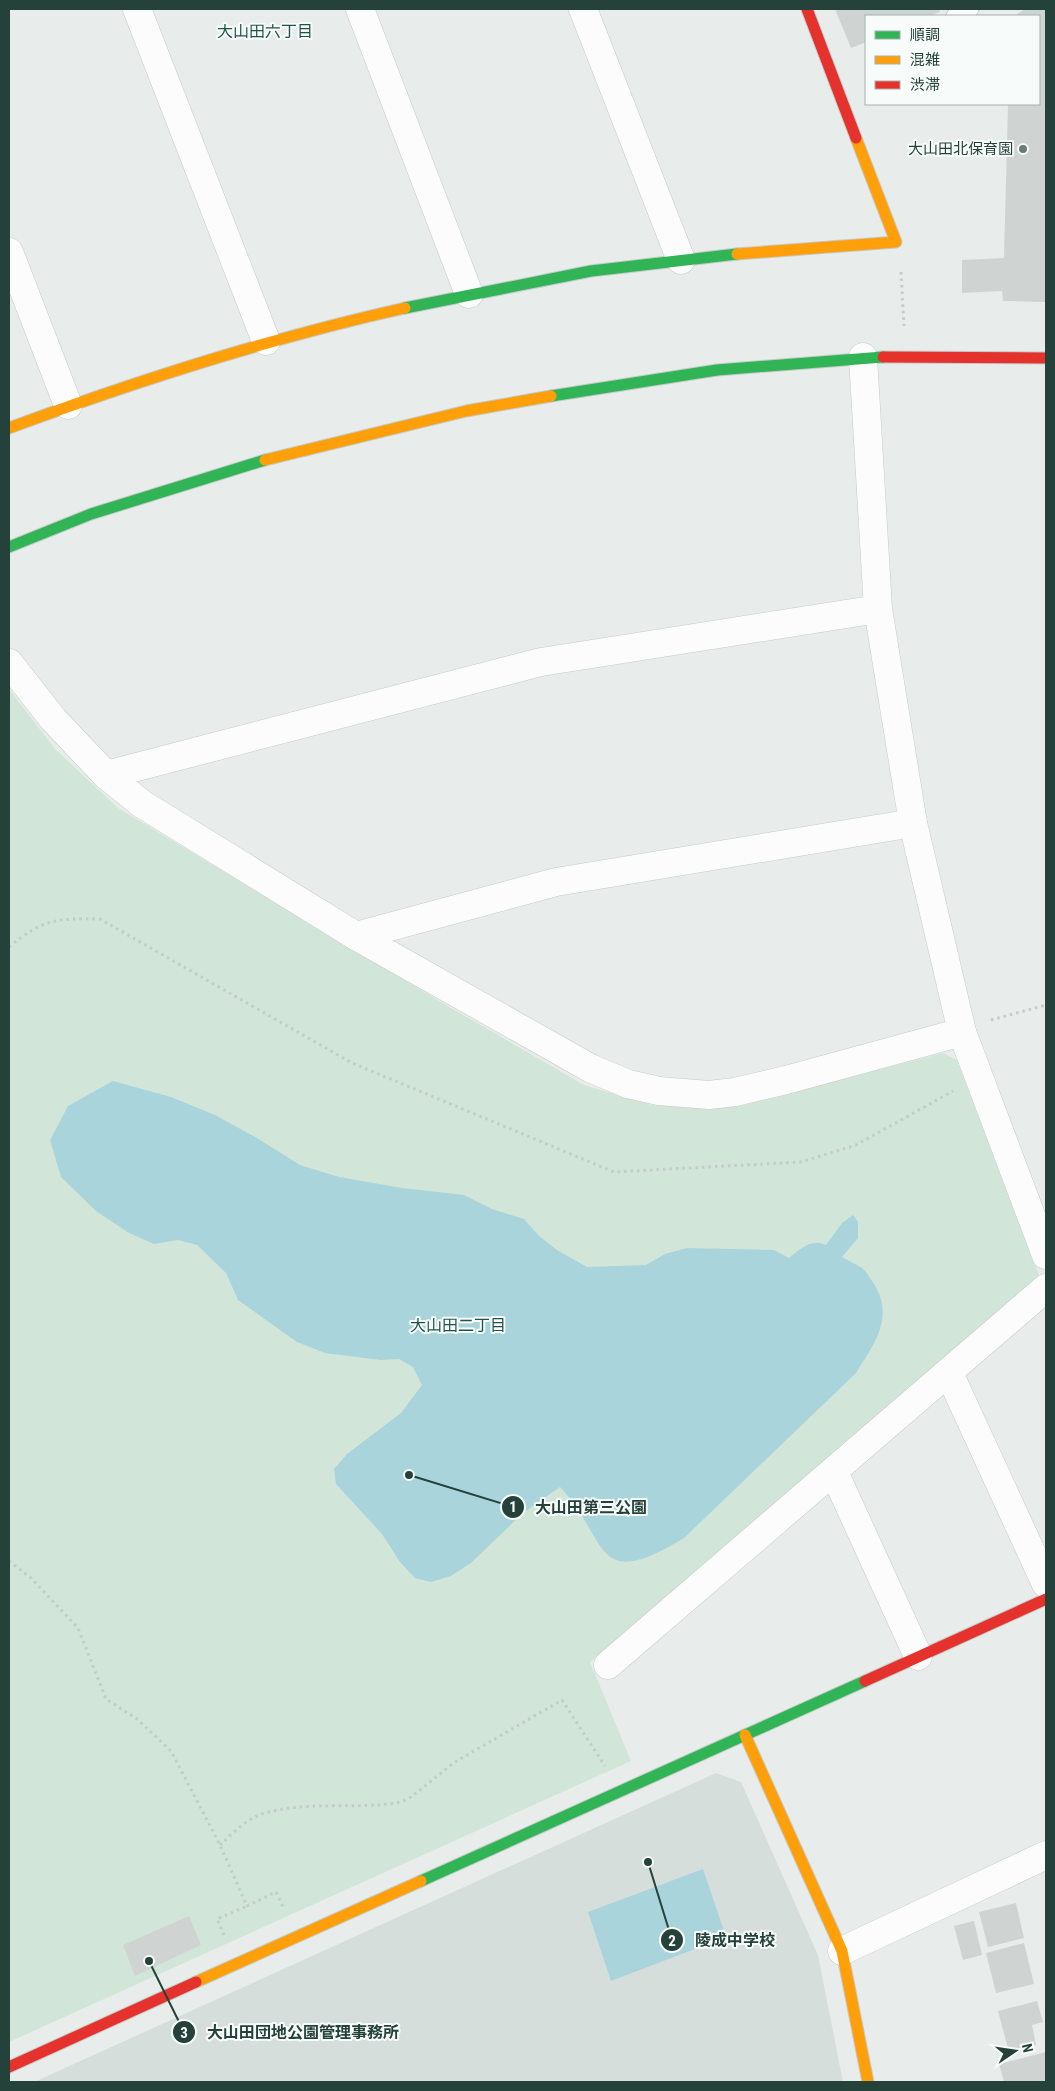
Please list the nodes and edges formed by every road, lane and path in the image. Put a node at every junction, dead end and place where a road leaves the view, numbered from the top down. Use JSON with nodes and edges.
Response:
{"nodes":[{"id":1,"x":137,"y":9,"type":"edge"},
{"id":2,"x":360,"y":9,"type":"edge"},
{"id":3,"x":583,"y":9,"type":"edge"},
{"id":4,"x":807,"y":9,"type":"edge"},
{"id":5,"x":971,"y":9,"type":"edge"},
{"id":6,"x":956,"y":15,"type":"edge"},
{"id":7,"x":896,"y":242,"type":"junction"},
{"id":8,"x":9,"y":252,"type":"edge"},
{"id":9,"x":681,"y":260,"type":"junction"},
{"id":10,"x":469,"y":294,"type":"junction"},
{"id":11,"x":904,"y":327,"type":"dead end"},
{"id":12,"x":266,"y":341,"type":"junction"},
{"id":13,"x":863,"y":357,"type":"junction"},
{"id":14,"x":1046,"y":358,"type":"edge"},
{"id":15,"x":68,"y":405,"type":"junction"},
{"id":16,"x":9,"y":428,"type":"edge"},
{"id":17,"x":9,"y":547,"type":"edge"},
{"id":18,"x":878,"y":609,"type":"junction"},
{"id":19,"x":9,"y":663,"type":"edge"},
{"id":20,"x":106,"y":775,"type":"junction"},
{"id":21,"x":913,"y":823,"type":"junction"},
{"id":22,"x":356,"y":936,"type":"junction"},
{"id":23,"x":9,"y":948,"type":"edge"},
{"id":24,"x":1046,"y":1005,"type":"edge"},
{"id":25,"x":962,"y":1030,"type":"junction"},
{"id":26,"x":980,"y":1078,"type":"junction"},
{"id":27,"x":1046,"y":1255,"type":"edge"},
{"id":28,"x":1046,"y":1288,"type":"edge"},
{"id":29,"x":949,"y":1372,"type":"junction"},
{"id":30,"x":834,"y":1472,"type":"junction"},
{"id":31,"x":9,"y":1561,"type":"edge"},
{"id":32,"x":1046,"y":1584,"type":"edge"},
{"id":33,"x":1046,"y":1599,"type":"edge"},
{"id":34,"x":918,"y":1656,"type":"junction"},
{"id":35,"x":608,"y":1665,"type":"dead end"},
{"id":36,"x":745,"y":1735,"type":"junction"},
{"id":37,"x":610,"y":1773,"type":"dead end"},
{"id":38,"x":220,"y":1845,"type":"junction"},
{"id":39,"x":1046,"y":1855,"type":"edge"},
{"id":40,"x":247,"y":1906,"type":"junction"},
{"id":41,"x":286,"y":1914,"type":"dead end"},
{"id":42,"x":226,"y":1940,"type":"dead end"},
{"id":43,"x":842,"y":1950,"type":"junction"},
{"id":44,"x":9,"y":2067,"type":"edge"},
{"id":45,"x":868,"y":2082,"type":"edge"}],
"edges":[{"from":1,"to":12,"type":"street"},
{"from":2,"to":10,"type":"street"},
{"from":3,"to":9,"type":"street"},
{"from":4,"to":7,"type":"street"},
{"from":5,"to":6,"type":"lane"},
{"from":7,"to":9,"type":"street"},
{"from":7,"to":11,"type":"path"},
{"from":8,"to":15,"type":"street"},
{"from":9,"to":10,"type":"street"},
{"from":10,"to":12,"type":"street"},
{"from":12,"to":15,"type":"street"},
{"from":13,"to":14,"type":"street"},
{"from":13,"to":17,"type":"street"},
{"from":13,"to":18,"type":"street"},
{"from":15,"to":16,"type":"street"},
{"from":18,"to":20,"type":"street"},
{"from":18,"to":21,"type":"street"},
{"from":19,"to":20,"type":"street"},
{"from":20,"to":22,"type":"street"},
{"from":21,"to":22,"type":"street"},
{"from":21,"to":25,"type":"street"},
{"from":22,"to":25,"type":"street"},
{"from":23,"to":26,"type":"path"},
{"from":24,"to":25,"type":"path"},
{"from":25,"to":26,"type":"street"},
{"from":26,"to":27,"type":"street"},
{"from":28,"to":29,"type":"street"},
{"from":29,"to":30,"type":"street"},
{"from":29,"to":32,"type":"street"},
{"from":30,"to":34,"type":"street"},
{"from":30,"to":35,"type":"street"},
{"from":31,"to":38,"type":"path"},
{"from":33,"to":34,"type":"street"},
{"from":34,"to":36,"type":"street"},
{"from":36,"to":43,"type":"street"},
{"from":36,"to":44,"type":"street"},
{"from":37,"to":38,"type":"path"},
{"from":38,"to":40,"type":"path"},
{"from":39,"to":43,"type":"street"},
{"from":40,"to":41,"type":"path"},
{"from":40,"to":42,"type":"path"},
{"from":43,"to":45,"type":"street"}]}
